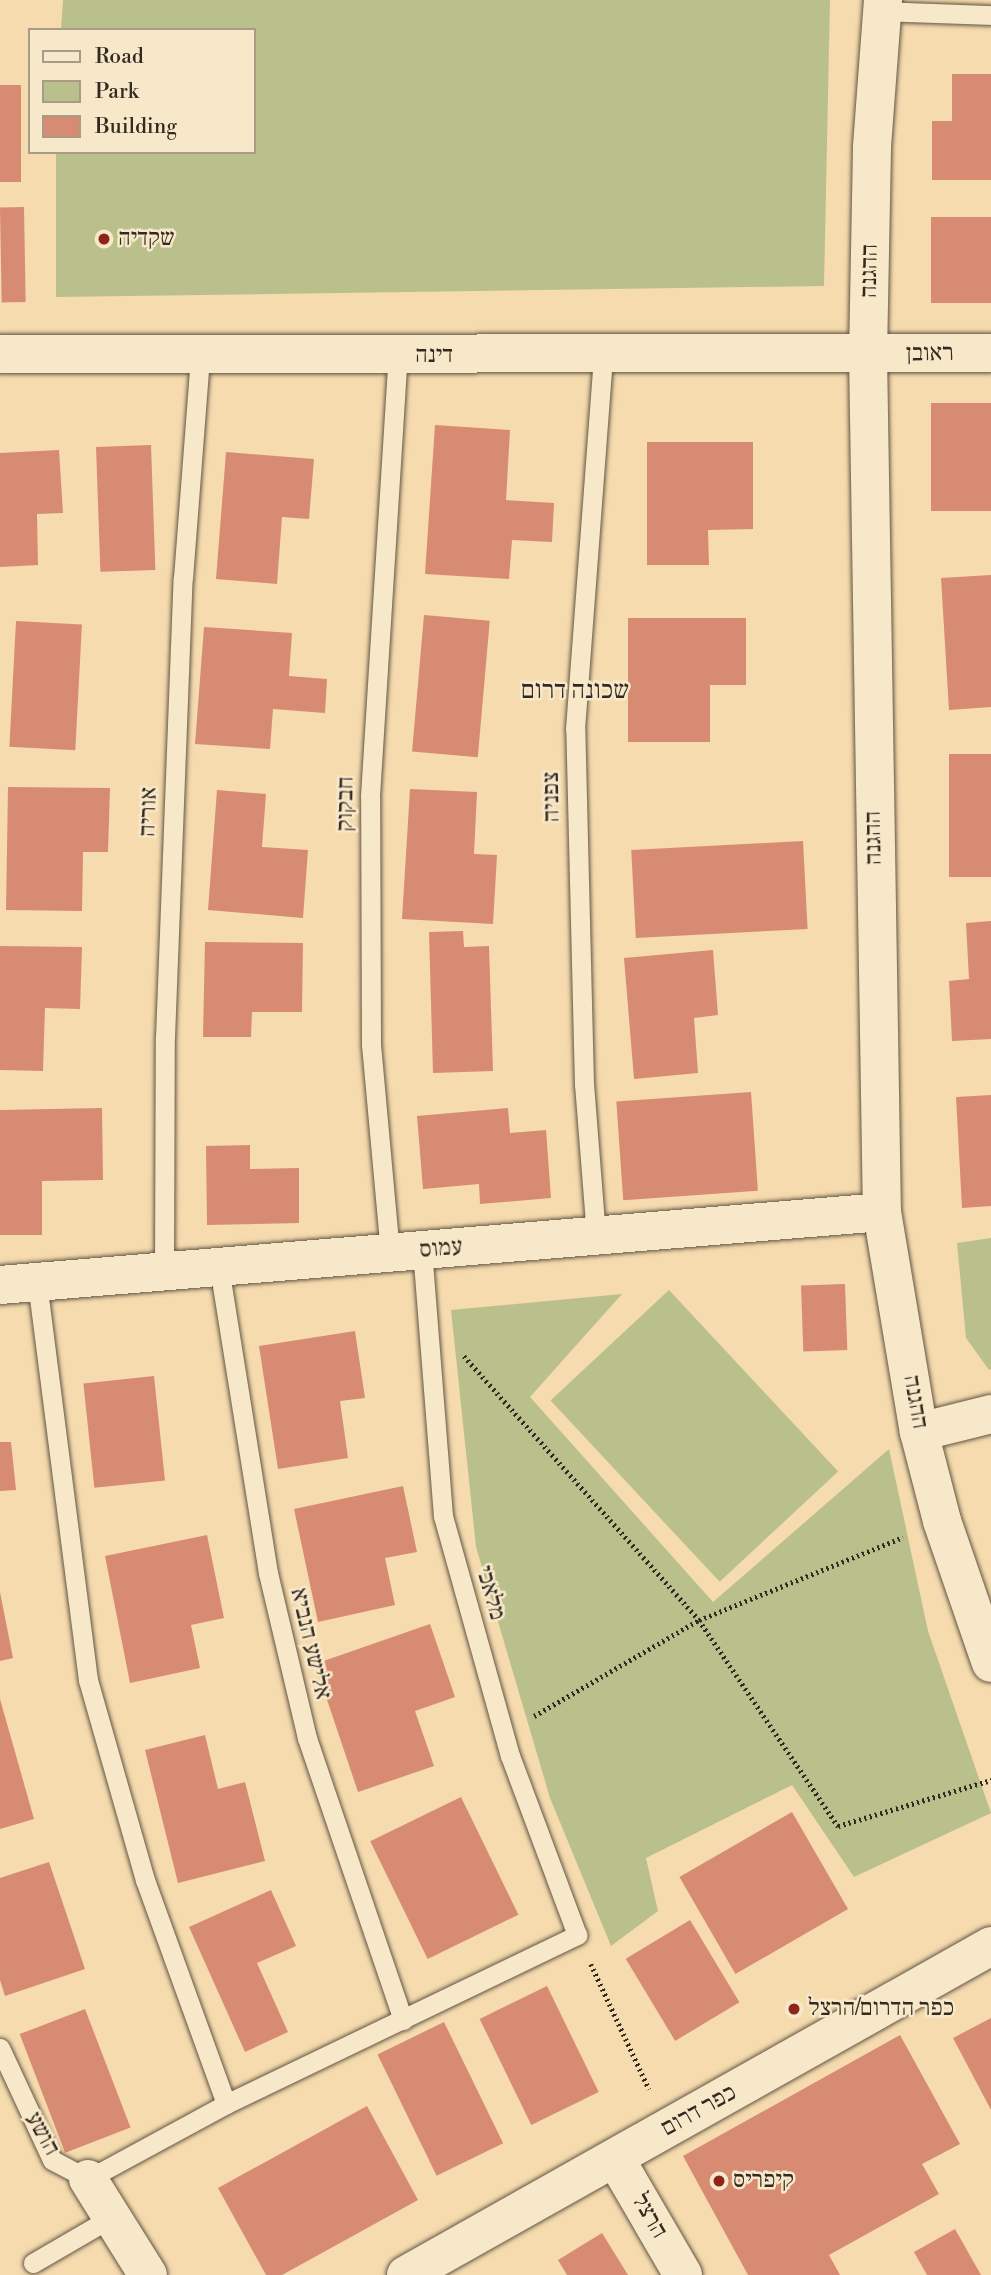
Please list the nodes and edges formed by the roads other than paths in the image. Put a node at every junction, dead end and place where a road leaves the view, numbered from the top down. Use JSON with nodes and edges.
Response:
{"nodes":[{"id":1,"x":882,"y":5,"type":"edge"},
{"id":2,"x":991,"y":15,"type":"edge"},
{"id":3,"x":991,"y":353,"type":"edge"},
{"id":4,"x":0,"y":354,"type":"edge"},
{"id":5,"x":869,"y":354,"type":"junction"},
{"id":6,"x":200,"y":355,"type":"junction"},
{"id":7,"x":398,"y":356,"type":"junction"},
{"id":8,"x":603,"y":357,"type":"junction"},
{"id":9,"x":883,"y":1212,"type":"junction"},
{"id":10,"x":596,"y":1236,"type":"junction"},
{"id":11,"x":406,"y":1252,"type":"junction"},
{"id":12,"x":219,"y":1267,"type":"junction"},
{"id":13,"x":164,"y":1271,"type":"junction"},
{"id":14,"x":18,"y":1283,"type":"edge"},
{"id":15,"x":991,"y":1414,"type":"edge"},
{"id":16,"x":919,"y":1432,"type":"junction"},
{"id":17,"x":991,"y":1663,"type":"edge"},
{"id":18,"x":991,"y":1946,"type":"edge"},
{"id":19,"x":403,"y":2020,"type":"junction"},
{"id":20,"x":0,"y":2048,"type":"edge"},
{"id":21,"x":226,"y":2104,"type":"junction"},
{"id":22,"x":615,"y":2158,"type":"junction"},
{"id":23,"x":88,"y":2179,"type":"junction"},
{"id":24,"x":112,"y":2217,"type":"junction"},
{"id":25,"x":33,"y":2263,"type":"dead end"},
{"id":26,"x":148,"y":2275,"type":"edge"},
{"id":27,"x":406,"y":2275,"type":"edge"},
{"id":28,"x":683,"y":2275,"type":"edge"}],
"edges":[{"from":1,"to":2,"type":"lane"},
{"from":1,"to":5,"type":"street","name":"ההגנה"},
{"from":3,"to":5,"type":"street","name":"ראובן"},
{"from":4,"to":6,"type":"street","name":"דינה"},
{"from":5,"to":8,"type":"street","name":"דינה"},
{"from":5,"to":9,"type":"street","name":"ההגנה"},
{"from":6,"to":7,"type":"street","name":"דינה"},
{"from":6,"to":13,"type":"lane","name":"אוריה"},
{"from":7,"to":8,"type":"street","name":"דינה"},
{"from":7,"to":11,"type":"lane","name":"חבקוק"},
{"from":8,"to":10,"type":"lane","name":"צפניה"},
{"from":9,"to":10,"type":"street","name":"עמוס"},
{"from":9,"to":16,"type":"street","name":"ההגנה"},
{"from":10,"to":11,"type":"street","name":"עמוס"},
{"from":11,"to":12,"type":"street","name":"עמוס"},
{"from":11,"to":19,"type":"lane","name":"מלאכי"},
{"from":12,"to":13,"type":"street","name":"עמוס"},
{"from":12,"to":19,"type":"lane","name":"אלישע הנביא"},
{"from":13,"to":14,"type":"street","name":"עמוס"},
{"from":14,"to":21,"type":"lane"},
{"from":15,"to":16,"type":"street"},
{"from":16,"to":17,"type":"street","name":"ההגנה"},
{"from":18,"to":22,"type":"street","name":"כפר דרום"},
{"from":19,"to":21,"type":"lane"},
{"from":20,"to":23,"type":"lane","name":"הושע"},
{"from":21,"to":23,"type":"lane"},
{"from":22,"to":27,"type":"street","name":"כפר דרום"},
{"from":22,"to":28,"type":"street","name":"הרצל"},
{"from":23,"to":24,"type":"street","name":"הושע"},
{"from":24,"to":25,"type":"lane"},
{"from":24,"to":26,"type":"street","name":"הושע"}]}
